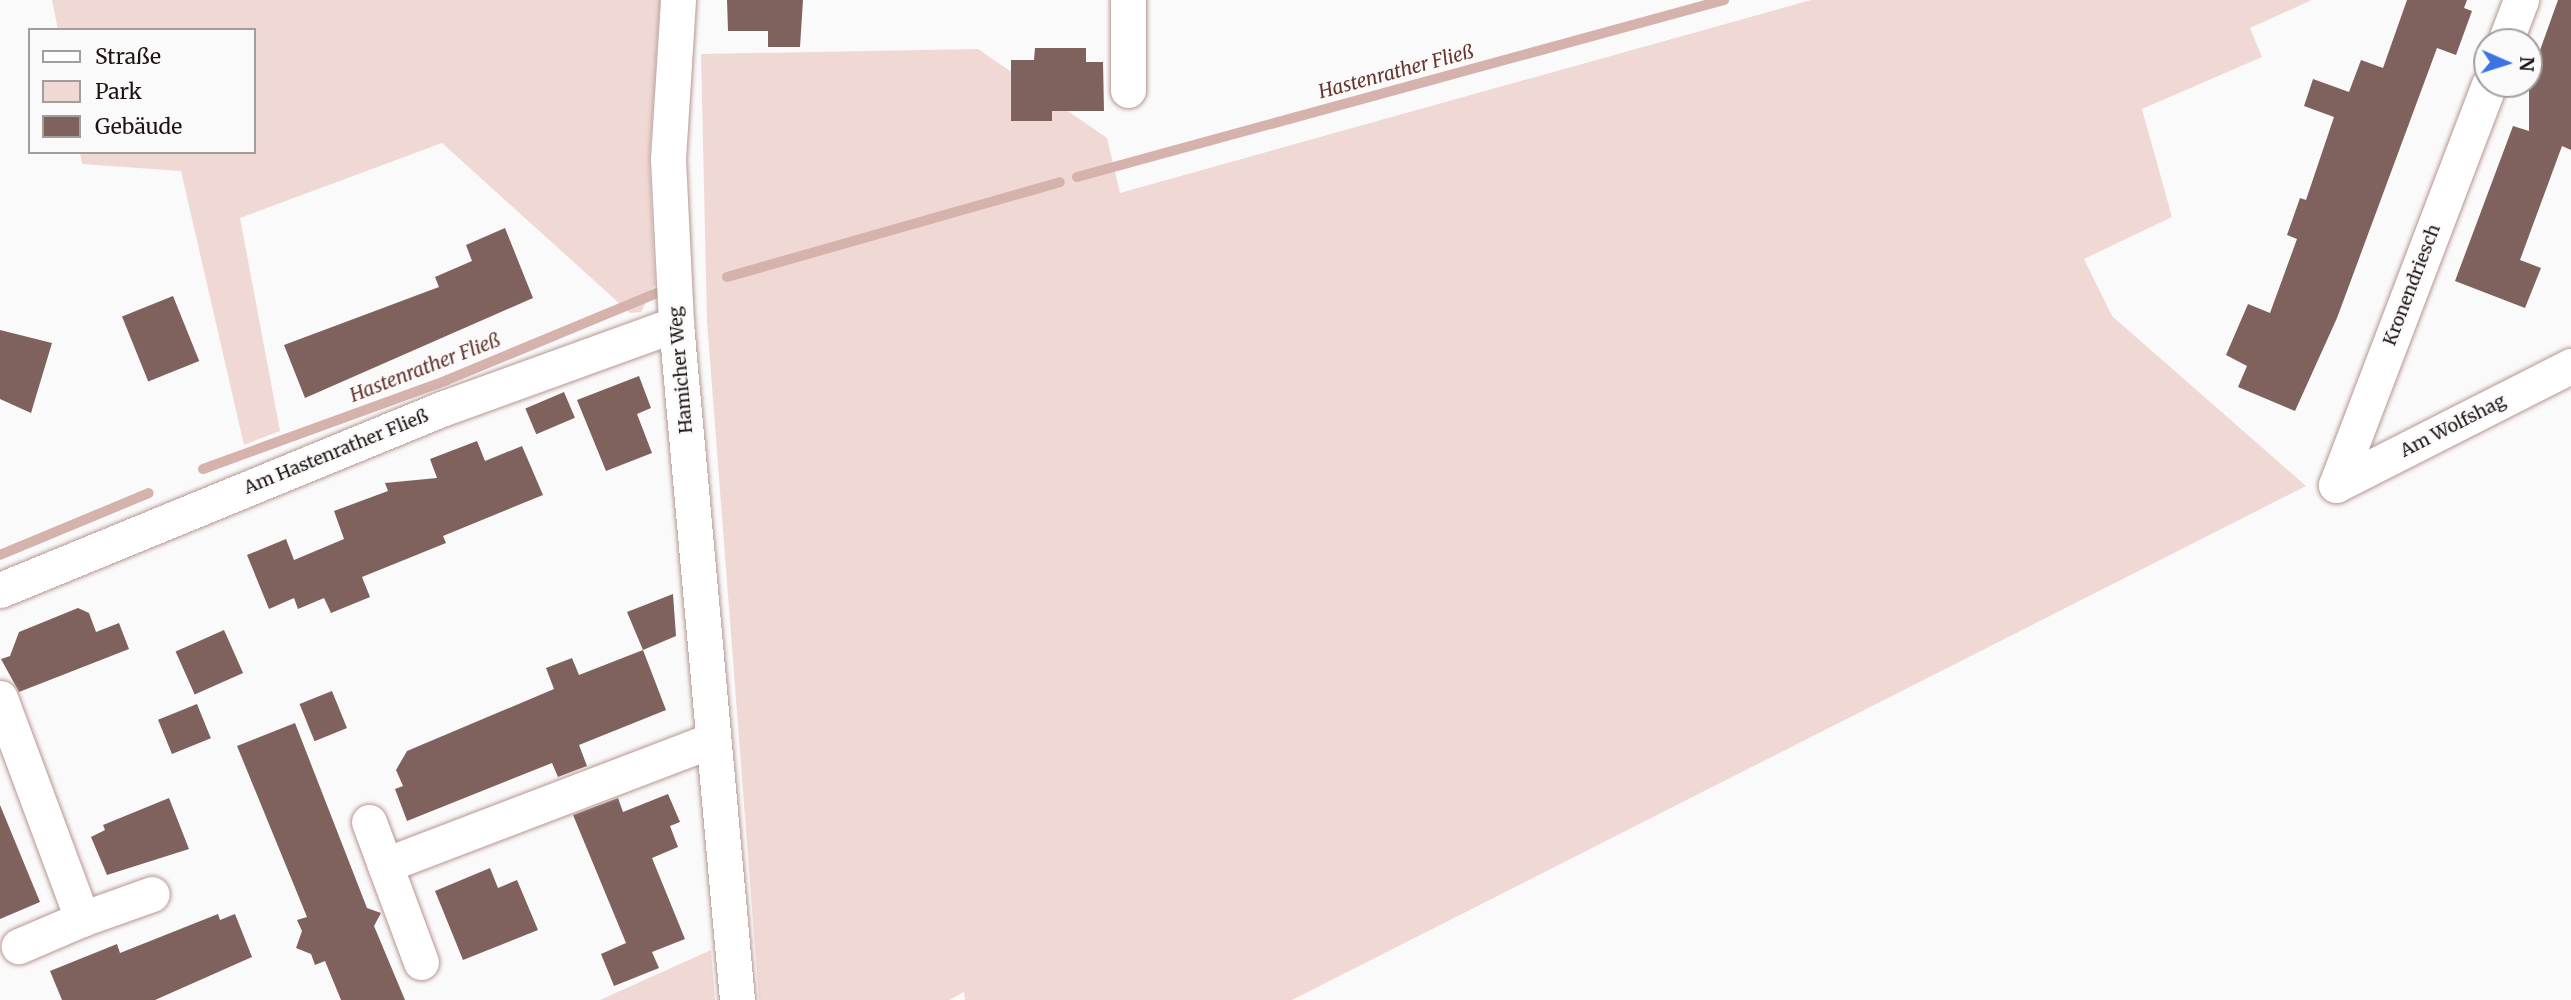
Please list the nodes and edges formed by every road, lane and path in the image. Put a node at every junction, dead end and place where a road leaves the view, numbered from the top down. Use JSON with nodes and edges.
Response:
{"nodes":[{"id":1,"x":678,"y":0,"type":"edge"},
{"id":2,"x":1128,"y":0,"type":"edge"},
{"id":3,"x":2521,"y":0,"type":"edge"},
{"id":4,"x":2510,"y":28,"type":"edge"},
{"id":5,"x":1128,"y":90,"type":"dead end"},
{"id":6,"x":2484,"y":98,"type":"edge"},
{"id":7,"x":676,"y":324,"type":"junction"},
{"id":8,"x":2571,"y":366,"type":"edge"},
{"id":9,"x":2336,"y":485,"type":"joint"},
{"id":10,"x":0,"y":590,"type":"edge"},
{"id":11,"x":0,"y":698,"type":"edge"},
{"id":12,"x":712,"y":740,"type":"junction"},
{"id":13,"x":369,"y":822,"type":"dead end"},
{"id":14,"x":385,"y":865,"type":"junction"},
{"id":15,"x":152,"y":894,"type":"dead end"},
{"id":16,"x":82,"y":919,"type":"junction"},
{"id":17,"x":19,"y":946,"type":"dead end"},
{"id":18,"x":421,"y":962,"type":"dead end"},
{"id":19,"x":737,"y":1000,"type":"edge"}],
"edges":[{"from":1,"to":7,"type":"street","name":"Hamicher Weg"},
{"from":2,"to":5,"type":"street"},
{"from":3,"to":4,"type":"street"},
{"from":6,"to":9,"type":"street","name":"Kronendriesch"},
{"from":7,"to":10,"type":"street","name":"Am Hastenrather Fließ"},
{"from":7,"to":12,"type":"street","name":"Hamicher Weg"},
{"from":8,"to":9,"type":"street","name":"Am Wolfshag"},
{"from":11,"to":16,"type":"street"},
{"from":12,"to":14,"type":"street"},
{"from":12,"to":19,"type":"street","name":"Hamicher Weg"},
{"from":13,"to":14,"type":"street"},
{"from":14,"to":18,"type":"street"},
{"from":15,"to":16,"type":"street"},
{"from":16,"to":17,"type":"street"}]}
